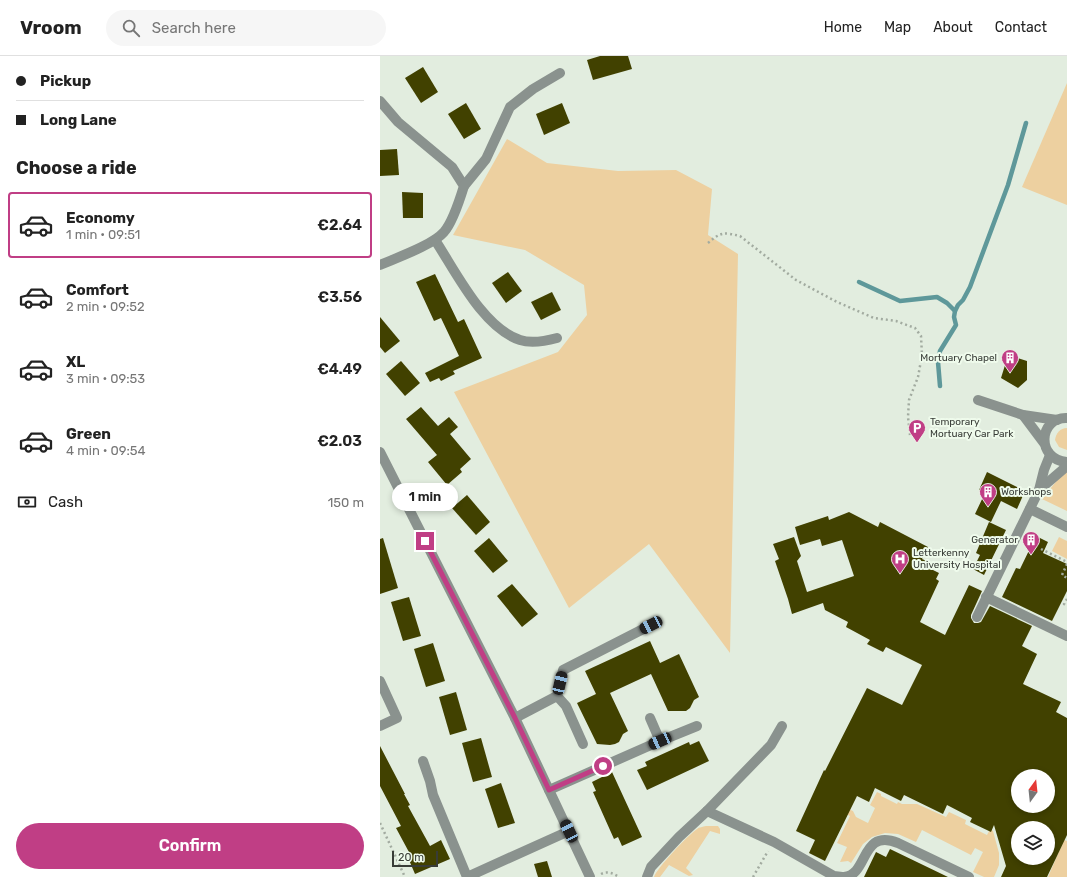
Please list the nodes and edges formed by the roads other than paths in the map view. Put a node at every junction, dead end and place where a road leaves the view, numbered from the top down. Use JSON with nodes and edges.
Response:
{"nodes":[{"id":1,"x":560,"y":73,"type":"dead end"},
{"id":2,"x":380,"y":101,"type":"edge"},
{"id":3,"x":464,"y":186,"type":"junction"},
{"id":4,"x":436,"y":240,"type":"junction"},
{"id":5,"x":380,"y":265,"type":"edge"},
{"id":6,"x":557,"y":338,"type":"dead end"},
{"id":7,"x":978,"y":400,"type":"dead end"},
{"id":8,"x":1023,"y":415,"type":"junction"},
{"id":9,"x":1063,"y":417,"type":"edge"},
{"id":10,"x":1044,"y":443,"type":"junction"},
{"id":11,"x":380,"y":452,"type":"edge"},
{"id":12,"x":1050,"y":455,"type":"junction"},
{"id":13,"x":1067,"y":462,"type":"edge"},
{"id":14,"x":1067,"y":466,"type":"edge"},
{"id":15,"x":385,"y":473,"type":"edge"},
{"id":16,"x":1039,"y":490,"type":"junction"},
{"id":17,"x":1030,"y":509,"type":"junction"},
{"id":18,"x":1067,"y":527,"type":"edge"},
{"id":19,"x":986,"y":597,"type":"junction"},
{"id":20,"x":977,"y":617,"type":"dead end"},
{"id":21,"x":651,"y":625,"type":"dead end"},
{"id":22,"x":1067,"y":636,"type":"edge"},
{"id":23,"x":380,"y":681,"type":"edge"},
{"id":24,"x":557,"y":696,"type":"junction"},
{"id":25,"x":515,"y":718,"type":"junction"},
{"id":26,"x":650,"y":718,"type":"dead end"},
{"id":27,"x":380,"y":726,"type":"edge"},
{"id":28,"x":697,"y":726,"type":"dead end"},
{"id":29,"x":782,"y":726,"type":"dead end"},
{"id":30,"x":660,"y":741,"type":"junction"},
{"id":31,"x":582,"y":744,"type":"dead end"},
{"id":32,"x":423,"y":761,"type":"dead end"},
{"id":33,"x":549,"y":790,"type":"junction"},
{"id":34,"x":707,"y":811,"type":"junction"},
{"id":35,"x":569,"y":831,"type":"junction"},
{"id":36,"x":595,"y":876,"type":"edge"},
{"id":37,"x":467,"y":877,"type":"edge"},
{"id":38,"x":647,"y":877,"type":"edge"},
{"id":39,"x":843,"y":877,"type":"edge"},
{"id":40,"x":970,"y":877,"type":"edge"}],
"edges":[{"from":1,"to":3,"type":"street"},
{"from":2,"to":3,"type":"street"},
{"from":3,"to":4,"type":"street"},
{"from":4,"to":5,"type":"street"},
{"from":4,"to":6,"type":"street"},
{"from":7,"to":8,"type":"street"},
{"from":8,"to":9,"type":"street"},
{"from":8,"to":10,"type":"street"},
{"from":9,"to":10,"type":"street"},
{"from":10,"to":12,"type":"street"},
{"from":11,"to":15,"type":"street"},
{"from":12,"to":13,"type":"street"},
{"from":12,"to":16,"type":"street"},
{"from":14,"to":16,"type":"street"},
{"from":15,"to":25,"type":"street"},
{"from":16,"to":17,"type":"street"},
{"from":17,"to":18,"type":"street"},
{"from":17,"to":19,"type":"street"},
{"from":19,"to":20,"type":"street"},
{"from":19,"to":22,"type":"street"},
{"from":21,"to":24,"type":"street"},
{"from":23,"to":27,"type":"street"},
{"from":24,"to":25,"type":"street"},
{"from":24,"to":31,"type":"street"},
{"from":25,"to":33,"type":"street"},
{"from":26,"to":30,"type":"street"},
{"from":28,"to":30,"type":"street"},
{"from":29,"to":34,"type":"street"},
{"from":30,"to":33,"type":"street"},
{"from":32,"to":37,"type":"street"},
{"from":33,"to":35,"type":"street"},
{"from":34,"to":38,"type":"street"},
{"from":34,"to":39,"type":"street"},
{"from":35,"to":36,"type":"street"},
{"from":35,"to":37,"type":"street"},
{"from":39,"to":40,"type":"street"}]}
